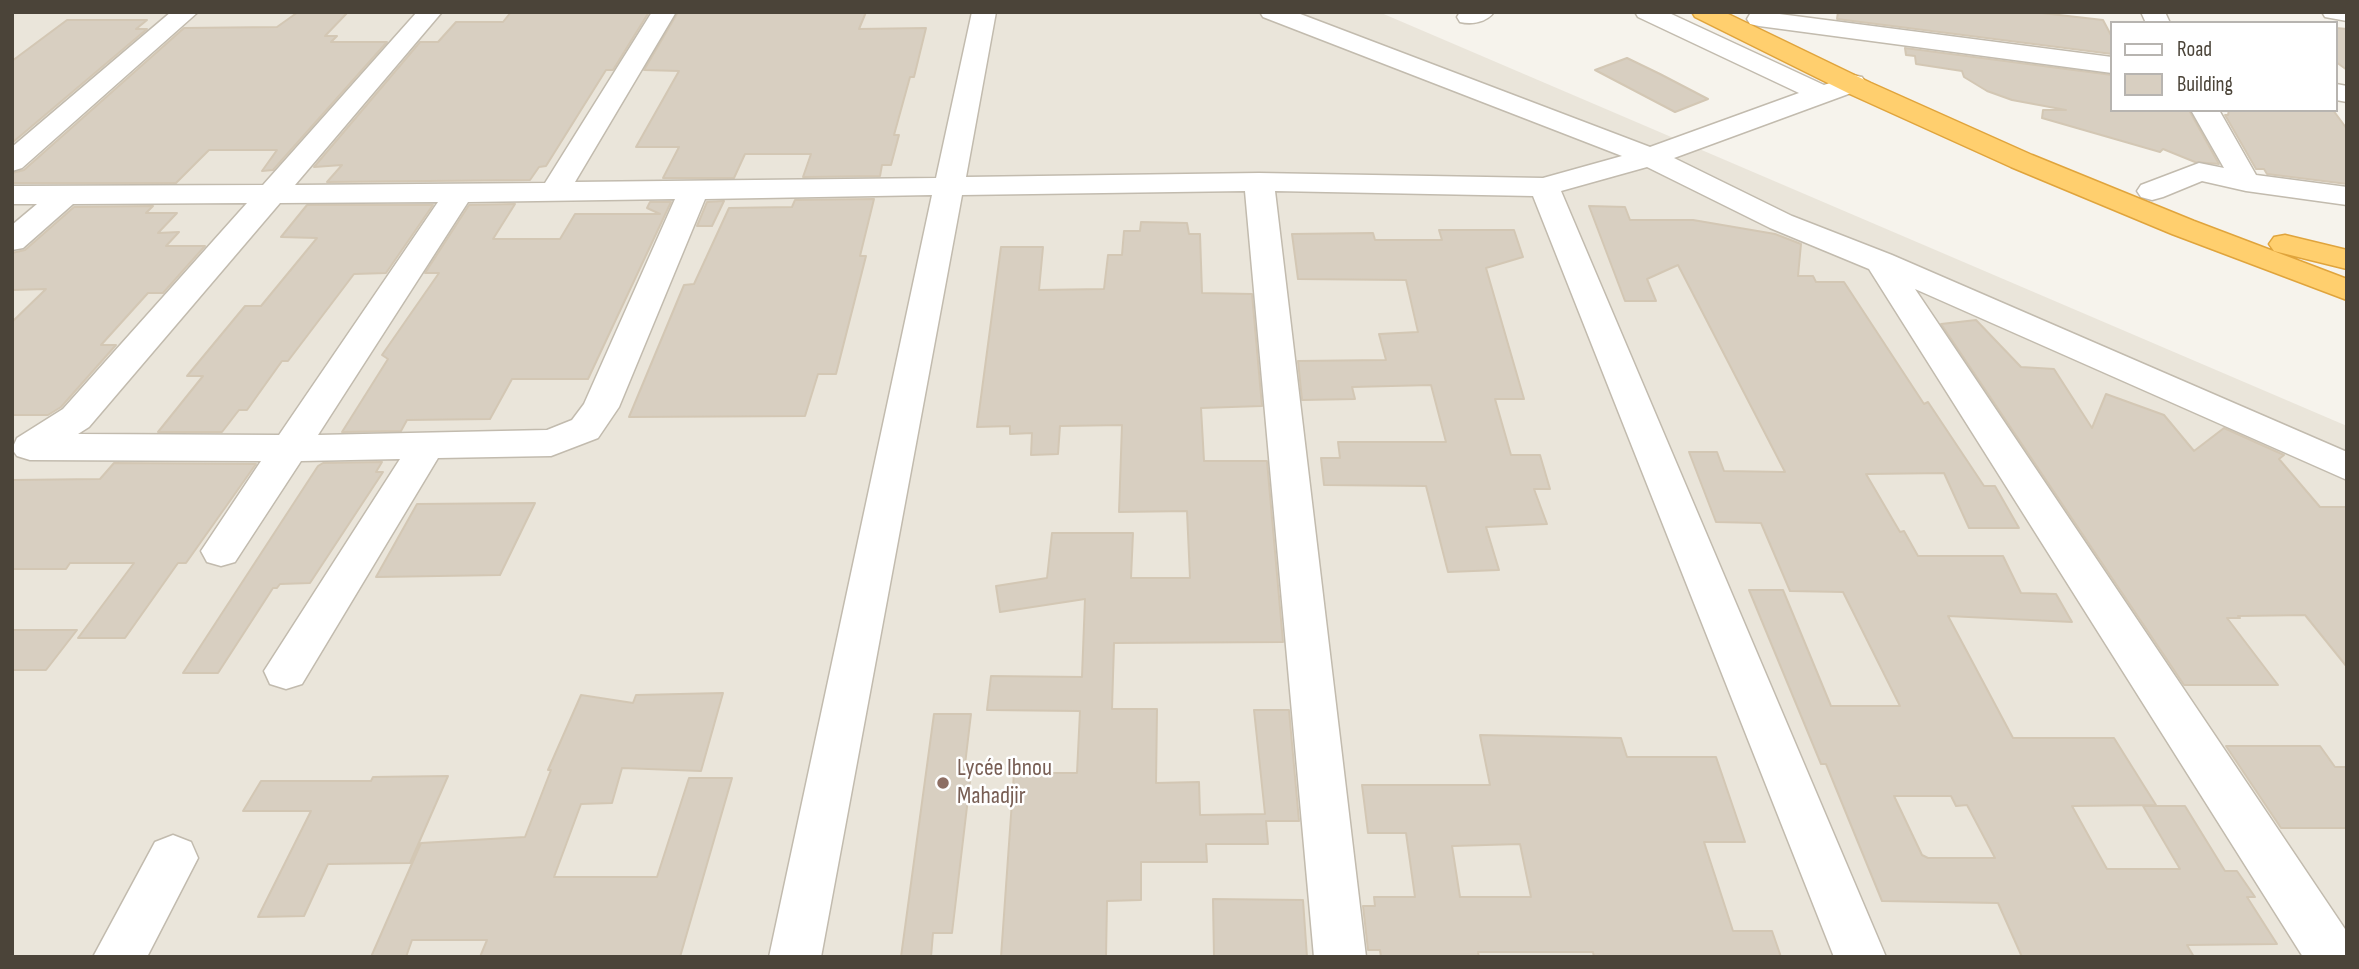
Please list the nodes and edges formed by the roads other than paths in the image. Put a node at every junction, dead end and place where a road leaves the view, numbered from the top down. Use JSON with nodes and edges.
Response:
{"nodes":[{"id":1,"x":186,"y":12,"type":"edge"},
{"id":2,"x":430,"y":12,"type":"edge"},
{"id":3,"x":664,"y":12,"type":"edge"},
{"id":4,"x":984,"y":12,"type":"edge"},
{"id":5,"x":1272,"y":12,"type":"edge"},
{"id":6,"x":1647,"y":12,"type":"edge"},
{"id":7,"x":1704,"y":12,"type":"edge"},
{"id":8,"x":2334,"y":12,"type":"edge"},
{"id":9,"x":2347,"y":14,"type":"edge"},
{"id":10,"x":1751,"y":16,"type":"edge"},
{"id":11,"x":2110,"y":65,"type":"edge"},
{"id":12,"x":1837,"y":89,"type":"junction"},
{"id":13,"x":2206,"y":112,"type":"edge"},
{"id":14,"x":1650,"y":157,"type":"junction"},
{"id":15,"x":12,"y":162,"type":"edge"},
{"id":16,"x":1259,"y":182,"type":"junction"},
{"id":17,"x":2246,"y":182,"type":"junction"},
{"id":18,"x":948,"y":186,"type":"junction"},
{"id":19,"x":1544,"y":187,"type":"junction"},
{"id":20,"x":694,"y":189,"type":"junction"},
{"id":21,"x":555,"y":191,"type":"junction"},
{"id":22,"x":2152,"y":191,"type":"junction"},
{"id":23,"x":275,"y":193,"type":"junction"},
{"id":24,"x":459,"y":193,"type":"junction"},
{"id":25,"x":12,"y":195,"type":"edge"},
{"id":26,"x":65,"y":195,"type":"junction"},
{"id":27,"x":2347,"y":196,"type":"edge"},
{"id":28,"x":2273,"y":240,"type":"junction"},
{"id":29,"x":12,"y":242,"type":"edge"},
{"id":30,"x":2218,"y":243,"type":"junction"},
{"id":31,"x":2347,"y":260,"type":"edge"},
{"id":32,"x":1881,"y":262,"type":"junction"},
{"id":33,"x":2347,"y":268,"type":"edge"},
{"id":34,"x":2347,"y":290,"type":"edge"},
{"id":35,"x":2347,"y":299,"type":"edge"},
{"id":36,"x":427,"y":446,"type":"junction"},
{"id":37,"x":288,"y":448,"type":"junction"},
{"id":38,"x":23,"y":450,"type":"edge"},
{"id":39,"x":2347,"y":467,"type":"edge"},
{"id":40,"x":221,"y":551,"type":"dead end"},
{"id":41,"x":286,"y":670,"type":"dead end"},
{"id":42,"x":173,"y":858,"type":"dead end"},
{"id":43,"x":119,"y":957,"type":"edge"},
{"id":44,"x":795,"y":957,"type":"edge"},
{"id":45,"x":1340,"y":957,"type":"edge"},
{"id":46,"x":1860,"y":957,"type":"edge"},
{"id":47,"x":2333,"y":957,"type":"edge"}],
"edges":[{"from":1,"to":15,"type":"street"},
{"from":2,"to":23,"type":"street"},
{"from":3,"to":21,"type":"street"},
{"from":4,"to":18,"type":"street"},
{"from":5,"to":14,"type":"street"},
{"from":6,"to":12,"type":"street"},
{"from":7,"to":12,"type":"highway"},
{"from":8,"to":9,"type":"street"},
{"from":10,"to":11,"type":"street"},
{"from":10,"to":22,"type":"highway"},
{"from":12,"to":14,"type":"street"},
{"from":12,"to":30,"type":"highway"},
{"from":13,"to":17,"type":"street"},
{"from":14,"to":19,"type":"street"},
{"from":14,"to":32,"type":"street"},
{"from":16,"to":18,"type":"street"},
{"from":16,"to":19,"type":"street"},
{"from":16,"to":45,"type":"street"},
{"from":17,"to":22,"type":"street"},
{"from":17,"to":27,"type":"street"},
{"from":18,"to":20,"type":"street"},
{"from":18,"to":44,"type":"street"},
{"from":19,"to":46,"type":"street"},
{"from":20,"to":21,"type":"street"},
{"from":20,"to":36,"type":"street"},
{"from":21,"to":24,"type":"street"},
{"from":22,"to":28,"type":"highway"},
{"from":23,"to":24,"type":"street"},
{"from":23,"to":26,"type":"street"},
{"from":23,"to":38,"type":"street"},
{"from":24,"to":37,"type":"street"},
{"from":25,"to":26,"type":"street"},
{"from":26,"to":29,"type":"street"},
{"from":28,"to":31,"type":"highway"},
{"from":28,"to":33,"type":"highway"},
{"from":30,"to":34,"type":"highway"},
{"from":30,"to":35,"type":"highway"},
{"from":32,"to":39,"type":"street"},
{"from":32,"to":47,"type":"street"},
{"from":36,"to":37,"type":"street"},
{"from":36,"to":41,"type":"street"},
{"from":37,"to":38,"type":"street"},
{"from":37,"to":40,"type":"street"},
{"from":42,"to":43,"type":"street"}]}
